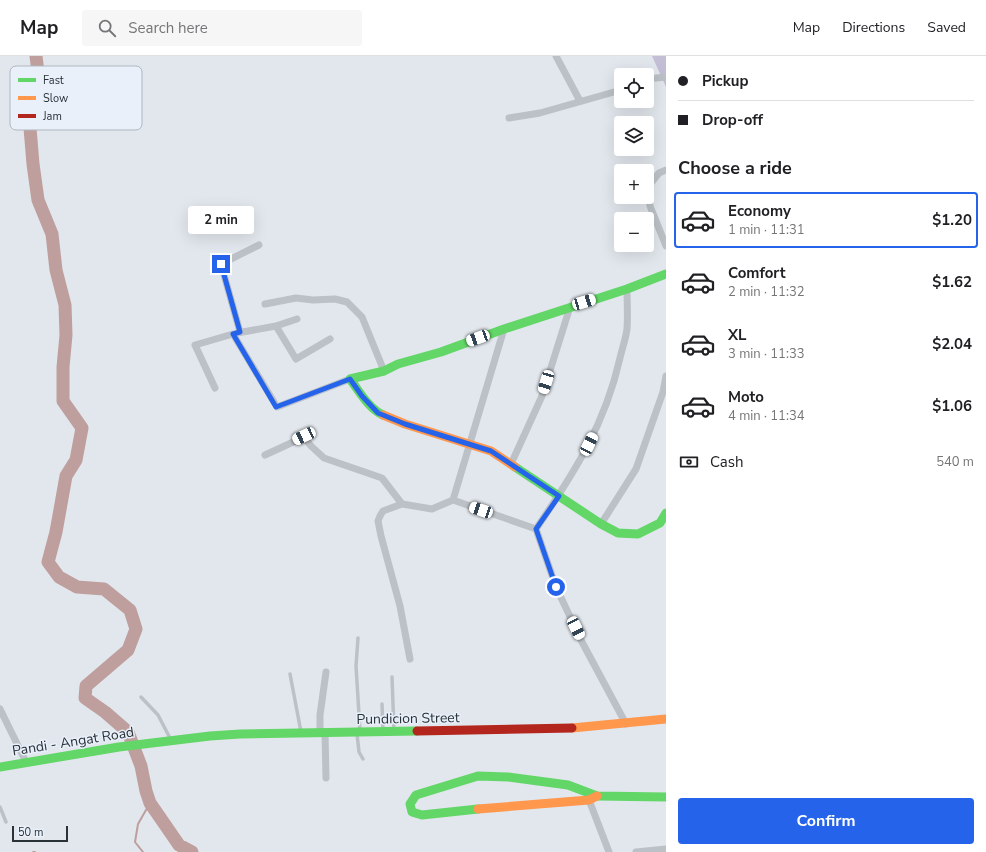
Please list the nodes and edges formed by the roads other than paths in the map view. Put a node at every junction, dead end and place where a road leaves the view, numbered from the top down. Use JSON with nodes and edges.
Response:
{"nodes":[{"id":1,"x":556,"y":56,"type":"edge"},
{"id":2,"x":666,"y":77,"type":"edge"},
{"id":3,"x":654,"y":78,"type":"edge"},
{"id":4,"x":614,"y":92,"type":"edge"},
{"id":5,"x":580,"y":101,"type":"junction"},
{"id":6,"x":509,"y":118,"type":"dead end"},
{"id":7,"x":666,"y":170,"type":"edge"},
{"id":8,"x":259,"y":245,"type":"dead end"},
{"id":9,"x":666,"y":246,"type":"edge"},
{"id":10,"x":666,"y":274,"type":"edge"},
{"id":11,"x":627,"y":289,"type":"junction"},
{"id":12,"x":265,"y":304,"type":"dead end"},
{"id":13,"x":570,"y":307,"type":"junction"},
{"id":14,"x":297,"y":319,"type":"dead end"},
{"id":15,"x":276,"y":326,"type":"junction"},
{"id":16,"x":504,"y":328,"type":"junction"},
{"id":17,"x":237,"y":333,"type":"junction"},
{"id":18,"x":330,"y":339,"type":"dead end"},
{"id":19,"x":384,"y":371,"type":"junction"},
{"id":20,"x":666,"y":376,"type":"edge"},
{"id":21,"x":350,"y":379,"type":"junction"},
{"id":22,"x":215,"y":388,"type":"dead end"},
{"id":23,"x":470,"y":444,"type":"junction"},
{"id":24,"x":265,"y":455,"type":"dead end"},
{"id":25,"x":511,"y":464,"type":"junction"},
{"id":26,"x":559,"y":496,"type":"junction"},
{"id":27,"x":453,"y":500,"type":"junction"},
{"id":28,"x":402,"y":504,"type":"junction"},
{"id":29,"x":666,"y":513,"type":"edge"},
{"id":30,"x":601,"y":524,"type":"junction"},
{"id":31,"x":536,"y":529,"type":"junction"},
{"id":32,"x":358,"y":638,"type":"dead end"},
{"id":33,"x":410,"y":659,"type":"dead end"},
{"id":34,"x":326,"y":672,"type":"dead end"},
{"id":35,"x":290,"y":674,"type":"dead end"},
{"id":36,"x":392,"y":677,"type":"dead end"},
{"id":37,"x":141,"y":698,"type":"dead end"},
{"id":38,"x":382,"y":704,"type":"dead end"},
{"id":39,"x":0,"y":709,"type":"edge"},
{"id":40,"x":666,"y":719,"type":"edge"},
{"id":41,"x":626,"y":724,"type":"junction"},
{"id":42,"x":358,"y":732,"type":"junction"},
{"id":43,"x":383,"y":732,"type":"junction"},
{"id":44,"x":394,"y":732,"type":"junction"},
{"id":45,"x":301,"y":733,"type":"junction"},
{"id":46,"x":322,"y":733,"type":"junction"},
{"id":47,"x":171,"y":741,"type":"junction"},
{"id":48,"x":150,"y":744,"type":"joint"},
{"id":49,"x":363,"y":759,"type":"dead end"},
{"id":50,"x":26,"y":762,"type":"junction"},
{"id":51,"x":0,"y":766,"type":"edge"},
{"id":52,"x":326,"y":778,"type":"dead end"},
{"id":53,"x":666,"y":797,"type":"edge"},
{"id":54,"x":593,"y":798,"type":"junction"},
{"id":55,"x":0,"y":807,"type":"edge"},
{"id":56,"x":6,"y":822,"type":"dead end"},
{"id":57,"x":666,"y":849,"type":"edge"},
{"id":58,"x":609,"y":852,"type":"edge"},
{"id":59,"x":636,"y":852,"type":"edge"}],
"edges":[{"from":1,"to":5,"type":"street"},
{"from":2,"to":3,"type":"street"},
{"from":4,"to":5,"type":"street"},
{"from":5,"to":6,"type":"street"},
{"from":7,"to":9,"type":"street"},
{"from":8,"to":17,"type":"street"},
{"from":10,"to":11,"type":"street"},
{"from":11,"to":13,"type":"street"},
{"from":11,"to":26,"type":"street"},
{"from":12,"to":19,"type":"street"},
{"from":13,"to":16,"type":"street"},
{"from":13,"to":25,"type":"street"},
{"from":14,"to":15,"type":"street"},
{"from":15,"to":17,"type":"street"},
{"from":15,"to":18,"type":"street"},
{"from":16,"to":19,"type":"street"},
{"from":16,"to":23,"type":"street"},
{"from":17,"to":21,"type":"street"},
{"from":17,"to":22,"type":"street"},
{"from":19,"to":21,"type":"street"},
{"from":20,"to":30,"type":"street"},
{"from":21,"to":23,"type":"street"},
{"from":23,"to":25,"type":"street"},
{"from":23,"to":27,"type":"street"},
{"from":24,"to":28,"type":"street"},
{"from":25,"to":26,"type":"street"},
{"from":26,"to":30,"type":"street"},
{"from":26,"to":31,"type":"street"},
{"from":27,"to":28,"type":"street"},
{"from":27,"to":31,"type":"street"},
{"from":28,"to":33,"type":"street"},
{"from":29,"to":30,"type":"street"},
{"from":31,"to":41,"type":"street"},
{"from":32,"to":42,"type":"lane"},
{"from":34,"to":46,"type":"street"},
{"from":35,"to":45,"type":"lane"},
{"from":36,"to":44,"type":"lane"},
{"from":37,"to":47,"type":"lane"},
{"from":38,"to":43,"type":"lane"},
{"from":39,"to":50,"type":"street"},
{"from":40,"to":41,"type":"street","name":"Pundicion Street"},
{"from":41,"to":44,"type":"street","name":"Pundicion Street"},
{"from":42,"to":43,"type":"street","name":"Pundicion Street"},
{"from":42,"to":46,"type":"street","name":"Pundicion Street"},
{"from":42,"to":49,"type":"lane"},
{"from":43,"to":44,"type":"street","name":"Pundicion Street"},
{"from":45,"to":46,"type":"street","name":"Pundicion Street"},
{"from":45,"to":47,"type":"street","name":"Pundicion Street"},
{"from":46,"to":52,"type":"street"},
{"from":47,"to":48,"type":"street","name":"Pundicion Street"},
{"from":48,"to":50,"type":"street","name":"Pandi - Angat Road"},
{"from":50,"to":51,"type":"street","name":"Pandi - Angat Road"},
{"from":53,"to":54,"type":"street"},
{"from":54,"to":54,"type":"street"},
{"from":54,"to":58,"type":"street"},
{"from":55,"to":56,"type":"lane"},
{"from":57,"to":59,"type":"street"}]}
